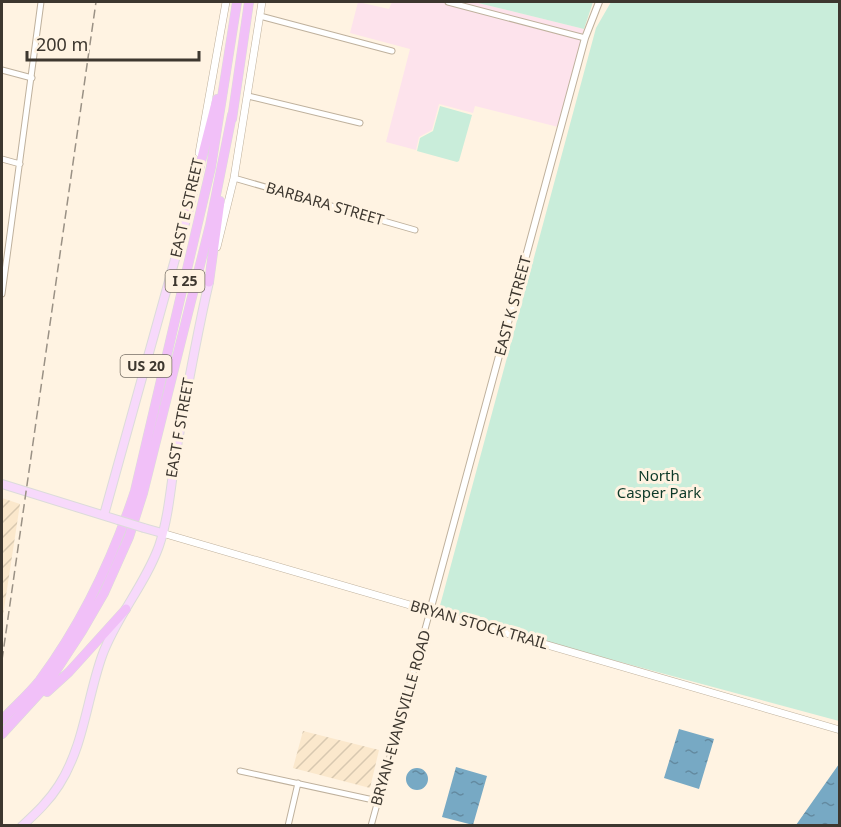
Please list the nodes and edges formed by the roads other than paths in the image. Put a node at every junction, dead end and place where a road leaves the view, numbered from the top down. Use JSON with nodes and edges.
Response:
{"nodes":[{"id":1,"x":42,"y":2,"type":"edge"},
{"id":2,"x":226,"y":2,"type":"edge"},
{"id":3,"x":237,"y":2,"type":"edge"},
{"id":4,"x":249,"y":2,"type":"edge"},
{"id":5,"x":262,"y":2,"type":"edge"},
{"id":6,"x":448,"y":2,"type":"edge"},
{"id":7,"x":599,"y":2,"type":"edge"},
{"id":8,"x":260,"y":16,"type":"junction"},
{"id":9,"x":585,"y":38,"type":"junction"},
{"id":10,"x":392,"y":51,"type":"dead end"},
{"id":11,"x":227,"y":69,"type":"junction"},
{"id":12,"x":2,"y":70,"type":"edge"},
{"id":13,"x":32,"y":78,"type":"junction"},
{"id":14,"x":248,"y":96,"type":"junction"},
{"id":15,"x":232,"y":115,"type":"junction"},
{"id":16,"x":360,"y":123,"type":"dead end"},
{"id":17,"x":2,"y":159,"type":"edge"},
{"id":18,"x":20,"y":164,"type":"junction"},
{"id":19,"x":234,"y":178,"type":"junction"},
{"id":20,"x":186,"y":216,"type":"junction"},
{"id":21,"x":415,"y":230,"type":"dead end"},
{"id":22,"x":2,"y":248,"type":"edge"},
{"id":23,"x":9,"y":250,"type":"junction"},
{"id":24,"x":209,"y":282,"type":"junction"},
{"id":25,"x":2,"y":294,"type":"edge"},
{"id":26,"x":2,"y":484,"type":"edge"},
{"id":27,"x":104,"y":515,"type":"junction"},
{"id":28,"x":162,"y":533,"type":"junction"},
{"id":29,"x":126,"y":609,"type":"junction"},
{"id":30,"x":430,"y":611,"type":"junction"},
{"id":31,"x":2,"y":720,"type":"edge"},
{"id":32,"x":838,"y":729,"type":"edge"},
{"id":33,"x":2,"y":734,"type":"edge"},
{"id":34,"x":240,"y":771,"type":"dead end"},
{"id":35,"x":298,"y":783,"type":"junction"},
{"id":36,"x":378,"y":801,"type":"junction"},
{"id":37,"x":22,"y":825,"type":"edge"},
{"id":38,"x":288,"y":825,"type":"edge"},
{"id":39,"x":371,"y":825,"type":"edge"}],
"edges":[{"from":1,"to":13,"type":"street"},
{"from":2,"to":20,"type":"main road","name":"EAST E STREET"},
{"from":3,"to":11,"type":"highway","number":"I 25"},
{"from":4,"to":15,"type":"highway","number":"I 25"},
{"from":5,"to":8,"type":"main road","name":"EAST F STREET"},
{"from":6,"to":9,"type":"street"},
{"from":7,"to":9,"type":"street","name":"EAST K STREET"},
{"from":8,"to":10,"type":"street"},
{"from":8,"to":14,"type":"main road","name":"EAST F STREET"},
{"from":9,"to":30,"type":"street","name":"EAST K STREET"},
{"from":11,"to":20,"type":"highway","number":"US 20"},
{"from":11,"to":31,"type":"highway","number":"I 25"},
{"from":12,"to":13,"type":"street"},
{"from":13,"to":18,"type":"street"},
{"from":14,"to":16,"type":"street"},
{"from":14,"to":19,"type":"main road","name":"EAST F STREET"},
{"from":15,"to":24,"type":"highway","number":"US 20"},
{"from":15,"to":33,"type":"highway","number":"I 25"},
{"from":17,"to":18,"type":"street"},
{"from":18,"to":23,"type":"street"},
{"from":19,"to":21,"type":"street","name":"BARBARA STREET"},
{"from":19,"to":24,"type":"main road","name":"EAST F STREET"},
{"from":20,"to":27,"type":"main road","name":"EAST E STREET","number":"US 20"},
{"from":22,"to":23,"type":"street"},
{"from":23,"to":25,"type":"street"},
{"from":24,"to":28,"type":"main road","name":"EAST F STREET","number":"US 20"},
{"from":26,"to":27,"type":"main road","name":"BRYAN STOCK TRAIL"},
{"from":27,"to":28,"type":"main road","name":"BRYAN STOCK TRAIL","bridge":true},
{"from":28,"to":29,"type":"main road","name":"EAST F STREET"},
{"from":28,"to":30,"type":"main road","name":"BRYAN STOCK TRAIL"},
{"from":29,"to":33,"type":"highway"},
{"from":29,"to":37,"type":"main road","name":"EAST F STREET"},
{"from":30,"to":32,"type":"main road","name":"BRYAN STOCK TRAIL"},
{"from":30,"to":36,"type":"street","name":"BRYAN-EVANSVILLE ROAD"},
{"from":34,"to":35,"type":"street"},
{"from":35,"to":36,"type":"street"},
{"from":35,"to":38,"type":"street"},
{"from":36,"to":39,"type":"street","name":"BRYAN-EVANSVILLE ROAD"}]}
